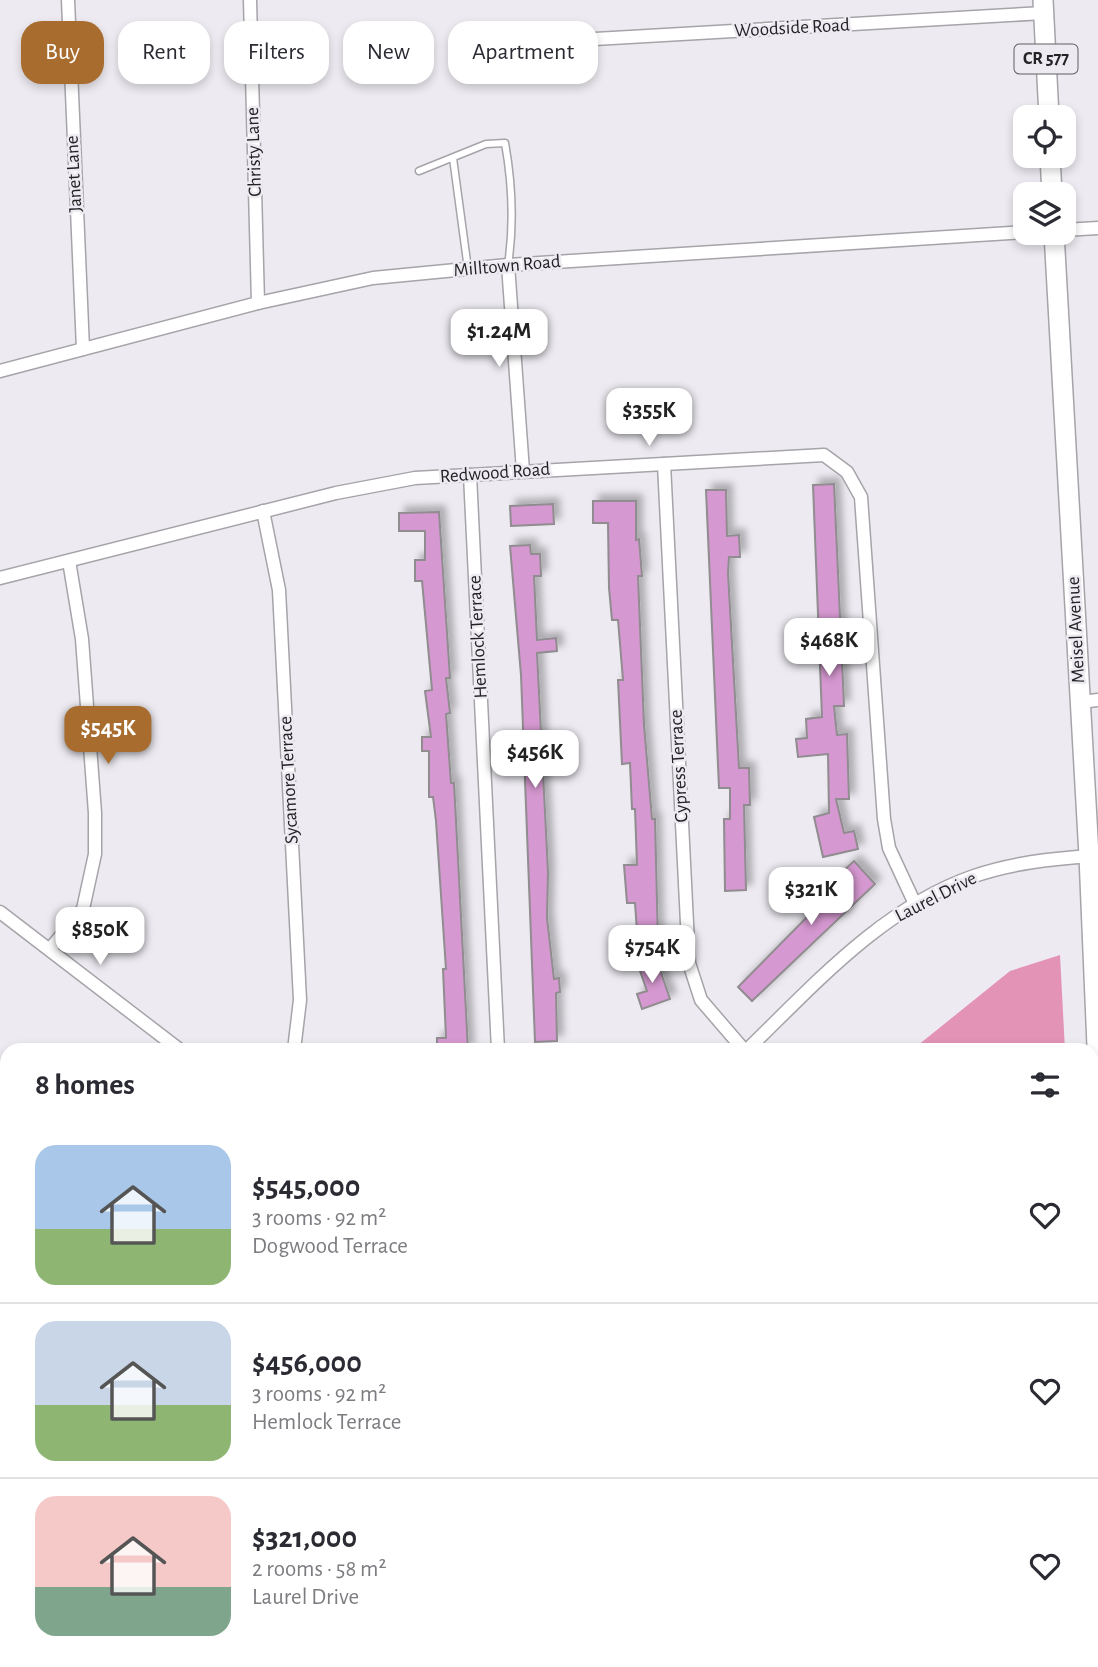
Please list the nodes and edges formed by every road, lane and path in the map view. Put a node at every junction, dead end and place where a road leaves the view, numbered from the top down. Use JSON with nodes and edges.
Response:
{"nodes":[{"id":1,"x":68,"y":0,"type":"edge"},
{"id":2,"x":250,"y":0,"type":"edge"},
{"id":3,"x":1043,"y":7,"type":"edge"},
{"id":4,"x":598,"y":38,"type":"edge"},
{"id":5,"x":1048,"y":105,"type":"edge"},
{"id":6,"x":453,"y":158,"type":"junction"},
{"id":7,"x":419,"y":171,"type":"dead end"},
{"id":8,"x":1098,"y":228,"type":"edge"},
{"id":9,"x":1076,"y":229,"type":"edge"},
{"id":10,"x":1013,"y":233,"type":"edge"},
{"id":11,"x":1055,"y":245,"type":"edge"},
{"id":12,"x":508,"y":265,"type":"junction"},
{"id":13,"x":468,"y":269,"type":"junction"},
{"id":14,"x":258,"y":303,"type":"junction"},
{"id":15,"x":83,"y":349,"type":"junction"},
{"id":16,"x":0,"y":371,"type":"edge"},
{"id":17,"x":664,"y":464,"type":"junction"},
{"id":18,"x":523,"y":471,"type":"junction"},
{"id":19,"x":470,"y":475,"type":"junction"},
{"id":20,"x":263,"y":511,"type":"junction"},
{"id":21,"x":69,"y":561,"type":"junction"},
{"id":22,"x":0,"y":578,"type":"edge"},
{"id":23,"x":1089,"y":701,"type":"edge"},
{"id":24,"x":1089,"y":856,"type":"junction"},
{"id":25,"x":915,"y":904,"type":"junction"},
{"id":26,"x":0,"y":912,"type":"edge"},
{"id":27,"x":50,"y":949,"type":"junction"},
{"id":28,"x":171,"y":1043,"type":"edge"},
{"id":29,"x":295,"y":1043,"type":"edge"},
{"id":30,"x":498,"y":1043,"type":"edge"},
{"id":31,"x":740,"y":1043,"type":"edge"},
{"id":32,"x":753,"y":1043,"type":"edge"},
{"id":33,"x":1097,"y":1043,"type":"edge"}],
"edges":[{"from":1,"to":15,"type":"street","name":"Janet Lane"},
{"from":2,"to":14,"type":"street","name":"Christy Lane"},
{"from":3,"to":4,"type":"street","name":"Woodside Road"},
{"from":3,"to":5,"type":"main road","number":"CR 577"},
{"from":6,"to":7,"type":"lane"},
{"from":6,"to":12,"type":"lane"},
{"from":6,"to":13,"type":"lane"},
{"from":8,"to":9,"type":"street"},
{"from":10,"to":12,"type":"street","name":"Milltown Road"},
{"from":11,"to":23,"type":"main road","name":"Meisel Avenue"},
{"from":12,"to":13,"type":"street","name":"Milltown Road"},
{"from":12,"to":18,"type":"street"},
{"from":13,"to":14,"type":"street","name":"Milltown Road"},
{"from":14,"to":15,"type":"street","name":"Milltown Road"},
{"from":15,"to":16,"type":"street","name":"Milltown Road"},
{"from":17,"to":18,"type":"street","name":"Redwood Road"},
{"from":17,"to":25,"type":"street","name":"Redwood Road"},
{"from":17,"to":31,"type":"street","name":"Cypress Terrace"},
{"from":18,"to":19,"type":"street","name":"Redwood Road"},
{"from":19,"to":20,"type":"street","name":"Redwood Road"},
{"from":19,"to":30,"type":"street","name":"Hemlock Terrace"},
{"from":20,"to":21,"type":"street","name":"Redwood Road"},
{"from":20,"to":29,"type":"street","name":"Sycamore Terrace"},
{"from":21,"to":22,"type":"street","name":"Redwood Road"},
{"from":21,"to":27,"type":"street"},
{"from":23,"to":24,"type":"main road","name":"Meisel Avenue"},
{"from":24,"to":25,"type":"street","name":"Laurel Drive"},
{"from":24,"to":33,"type":"main road","name":"Meisel Avenue"},
{"from":25,"to":32,"type":"street","name":"Laurel Drive"},
{"from":26,"to":27,"type":"street"},
{"from":27,"to":28,"type":"street"}]}
